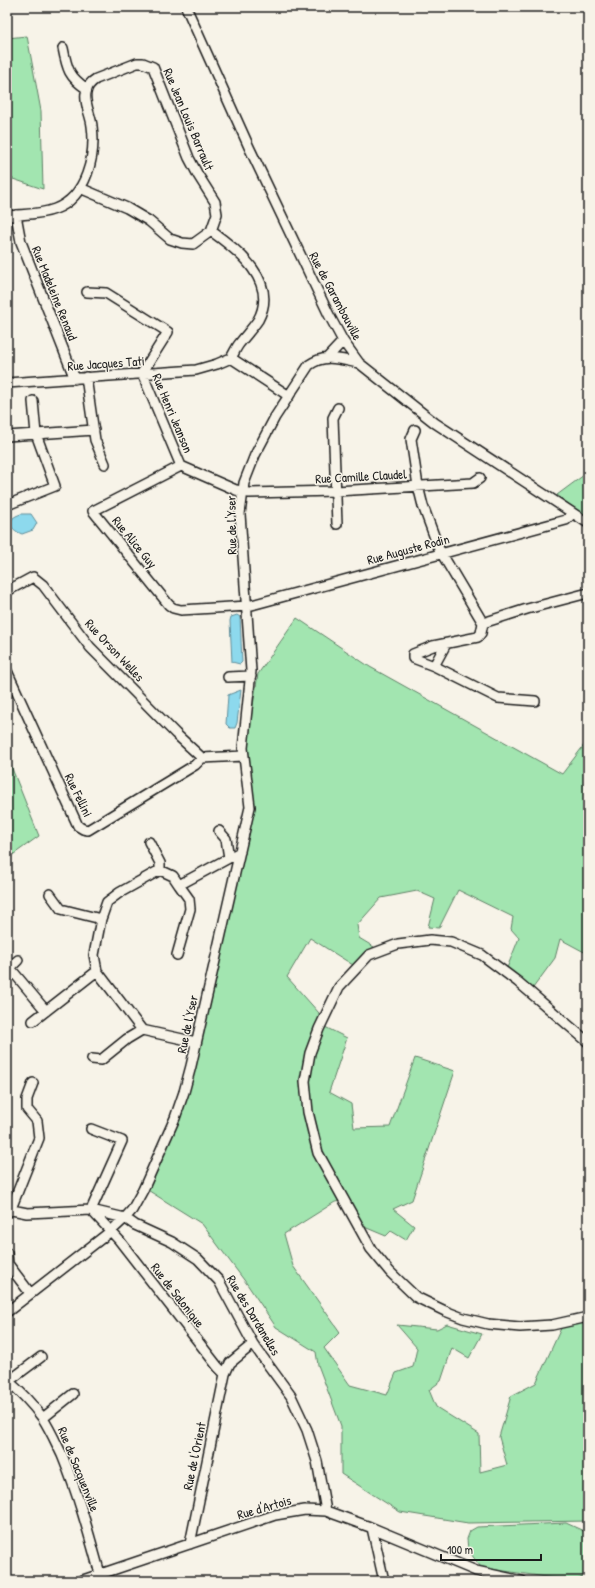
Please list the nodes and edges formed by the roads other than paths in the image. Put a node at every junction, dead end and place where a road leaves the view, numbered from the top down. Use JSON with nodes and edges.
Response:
{"nodes":[{"id":1,"x":186,"y":7,"type":"edge"},
{"id":2,"x":63,"y":48,"type":"dead end"},
{"id":3,"x":87,"y":89,"type":"junction"},
{"id":4,"x":80,"y":188,"type":"junction"},
{"id":5,"x":11,"y":216,"type":"edge"},
{"id":6,"x":211,"y":231,"type":"junction"},
{"id":7,"x":87,"y":292,"type":"dead end"},
{"id":8,"x":343,"y":341,"type":"junction"},
{"id":9,"x":328,"y":357,"type":"junction"},
{"id":10,"x":232,"y":358,"type":"junction"},
{"id":11,"x":359,"y":364,"type":"junction"},
{"id":12,"x":142,"y":373,"type":"junction"},
{"id":13,"x":86,"y":377,"type":"junction"},
{"id":14,"x":75,"y":379,"type":"junction"},
{"id":15,"x":7,"y":383,"type":"edge"},
{"id":16,"x":288,"y":396,"type":"junction"},
{"id":17,"x":33,"y":400,"type":"dead end"},
{"id":18,"x":338,"y":408,"type":"dead end"},
{"id":19,"x":94,"y":430,"type":"junction"},
{"id":20,"x":415,"y":430,"type":"dead end"},
{"id":21,"x":36,"y":434,"type":"junction"},
{"id":22,"x":7,"y":436,"type":"edge"},
{"id":23,"x":105,"y":464,"type":"dead end"},
{"id":24,"x":181,"y":466,"type":"junction"},
{"id":25,"x":480,"y":478,"type":"dead end"},
{"id":26,"x":418,"y":486,"type":"junction"},
{"id":27,"x":336,"y":491,"type":"junction"},
{"id":28,"x":242,"y":492,"type":"junction"},
{"id":29,"x":7,"y":505,"type":"edge"},
{"id":30,"x":572,"y":514,"type":"junction"},
{"id":31,"x":588,"y":523,"type":"edge"},
{"id":32,"x":337,"y":524,"type":"dead end"},
{"id":33,"x":442,"y":553,"type":"junction"},
{"id":34,"x":7,"y":591,"type":"edge"},
{"id":35,"x":588,"y":593,"type":"edge"},
{"id":36,"x":248,"y":606,"type":"junction"},
{"id":37,"x":483,"y":623,"type":"junction"},
{"id":38,"x":446,"y":644,"type":"junction"},
{"id":39,"x":434,"y":666,"type":"junction"},
{"id":40,"x":7,"y":671,"type":"edge"},
{"id":41,"x":251,"y":676,"type":"junction"},
{"id":42,"x":228,"y":678,"type":"dead end"},
{"id":43,"x":535,"y":701,"type":"dead end"},
{"id":44,"x":244,"y":756,"type":"junction"},
{"id":45,"x":202,"y":758,"type":"junction"},
{"id":46,"x":219,"y":831,"type":"dead end"},
{"id":47,"x":150,"y":842,"type":"dead end"},
{"id":48,"x":240,"y":852,"type":"junction"},
{"id":49,"x":229,"y":858,"type":"junction"},
{"id":50,"x":160,"y":870,"type":"junction"},
{"id":51,"x":179,"y":885,"type":"junction"},
{"id":52,"x":50,"y":894,"type":"dead end"},
{"id":53,"x":101,"y":919,"type":"junction"},
{"id":54,"x":177,"y":955,"type":"dead end"},
{"id":55,"x":18,"y":960,"type":"dead end"},
{"id":56,"x":97,"y":971,"type":"junction"},
{"id":57,"x":46,"y":1011,"type":"junction"},
{"id":58,"x":33,"y":1021,"type":"dead end"},
{"id":59,"x":142,"y":1030,"type":"junction"},
{"id":60,"x":196,"y":1042,"type":"junction"},
{"id":61,"x":588,"y":1042,"type":"edge"},
{"id":62,"x":92,"y":1059,"type":"dead end"},
{"id":63,"x":33,"y":1083,"type":"dead end"},
{"id":64,"x":91,"y":1129,"type":"dead end"},
{"id":65,"x":8,"y":1210,"type":"edge"},
{"id":66,"x":90,"y":1210,"type":"junction"},
{"id":67,"x":125,"y":1218,"type":"junction"},
{"id":68,"x":111,"y":1231,"type":"junction"},
{"id":69,"x":7,"y":1253,"type":"edge"},
{"id":70,"x":30,"y":1293,"type":"junction"},
{"id":71,"x":7,"y":1312,"type":"edge"},
{"id":72,"x":588,"y":1317,"type":"edge"},
{"id":73,"x":253,"y":1344,"type":"junction"},
{"id":74,"x":40,"y":1357,"type":"dead end"},
{"id":75,"x":225,"y":1374,"type":"junction"},
{"id":76,"x":8,"y":1380,"type":"edge"},
{"id":77,"x":73,"y":1394,"type":"dead end"},
{"id":78,"x":43,"y":1418,"type":"junction"},
{"id":79,"x":326,"y":1511,"type":"junction"},
{"id":80,"x":372,"y":1528,"type":"junction"},
{"id":81,"x":190,"y":1544,"type":"junction"},
{"id":82,"x":99,"y":1578,"type":"edge"},
{"id":83,"x":80,"y":1581,"type":"edge"},
{"id":84,"x":384,"y":1581,"type":"edge"},
{"id":85,"x":522,"y":1581,"type":"edge"}],
"edges":[{"from":1,"to":8,"type":"street","name":"Rue de Garambouville"},
{"from":2,"to":3,"type":"street"},
{"from":3,"to":4,"type":"street"},
{"from":3,"to":6,"type":"street","name":"Rue Jean Louis Barrault"},
{"from":4,"to":5,"type":"street"},
{"from":4,"to":6,"type":"street"},
{"from":5,"to":14,"type":"street","name":"Rue Madeleine Renaud"},
{"from":6,"to":10,"type":"street"},
{"from":7,"to":12,"type":"street","name":"Rue Henri Jeanson"},
{"from":8,"to":9,"type":"street","name":"Rue de l'Yser"},
{"from":8,"to":11,"type":"street","name":"Rue de Garambouville"},
{"from":9,"to":11,"type":"street"},
{"from":9,"to":16,"type":"street","name":"Rue de l'Yser"},
{"from":10,"to":12,"type":"street","name":"Rue Jacques Tati"},
{"from":10,"to":16,"type":"street"},
{"from":11,"to":30,"type":"street","name":"Rue de Garambouville"},
{"from":12,"to":13,"type":"street","name":"Rue Jacques Tati"},
{"from":12,"to":24,"type":"street","name":"Rue Henri Jeanson"},
{"from":13,"to":14,"type":"street","name":"Rue Jacques Tati"},
{"from":13,"to":19,"type":"street"},
{"from":14,"to":15,"type":"street","name":"Rue Jacques Tati"},
{"from":16,"to":28,"type":"street","name":"Rue de l'Yser"},
{"from":17,"to":21,"type":"street"},
{"from":18,"to":27,"type":"street"},
{"from":19,"to":21,"type":"street"},
{"from":19,"to":23,"type":"street"},
{"from":20,"to":26,"type":"street"},
{"from":21,"to":22,"type":"street"},
{"from":21,"to":29,"type":"street"},
{"from":24,"to":28,"type":"street","name":"Rue Henri Jeanson"},
{"from":24,"to":36,"type":"street","name":"Rue Alice Guy"},
{"from":25,"to":26,"type":"street","name":"Rue Camille Claudel"},
{"from":26,"to":27,"type":"street","name":"Rue Camille Claudel"},
{"from":26,"to":33,"type":"street"},
{"from":27,"to":28,"type":"street","name":"Rue Camille Claudel"},
{"from":27,"to":32,"type":"street"},
{"from":28,"to":36,"type":"street","name":"Rue de l'Yser"},
{"from":30,"to":31,"type":"street","name":"Rue de Garambouville"},
{"from":30,"to":33,"type":"street","name":"Rue Auguste Rodin"},
{"from":33,"to":36,"type":"street","name":"Rue Auguste Rodin"},
{"from":33,"to":37,"type":"street"},
{"from":34,"to":45,"type":"street","name":"Rue Orson Welles"},
{"from":35,"to":37,"type":"street"},
{"from":36,"to":41,"type":"street","name":"Rue de l'Yser"},
{"from":37,"to":38,"type":"street"},
{"from":38,"to":39,"type":"street"},
{"from":38,"to":39,"type":"street"},
{"from":39,"to":43,"type":"street"},
{"from":40,"to":45,"type":"street","name":"Rue Fellini"},
{"from":41,"to":42,"type":"street"},
{"from":41,"to":44,"type":"street","name":"Rue de l'Yser"},
{"from":44,"to":45,"type":"street"},
{"from":44,"to":48,"type":"street","name":"Rue de l'Yser"},
{"from":46,"to":49,"type":"street"},
{"from":47,"to":50,"type":"street"},
{"from":48,"to":49,"type":"street"},
{"from":48,"to":60,"type":"street","name":"Rue de l'Yser"},
{"from":49,"to":51,"type":"street"},
{"from":50,"to":51,"type":"street"},
{"from":50,"to":53,"type":"street"},
{"from":51,"to":54,"type":"street"},
{"from":52,"to":53,"type":"street"},
{"from":53,"to":56,"type":"street"},
{"from":55,"to":57,"type":"street"},
{"from":56,"to":57,"type":"street"},
{"from":56,"to":59,"type":"street"},
{"from":57,"to":58,"type":"street"},
{"from":59,"to":60,"type":"street"},
{"from":59,"to":62,"type":"street"},
{"from":60,"to":67,"type":"street","name":"Rue de l'Yser"},
{"from":61,"to":72,"type":"street"},
{"from":63,"to":65,"type":"street"},
{"from":64,"to":66,"type":"street"},
{"from":65,"to":66,"type":"street","name":"Rue des Dardanelles"},
{"from":66,"to":67,"type":"street","name":"Rue des Dardanelles"},
{"from":66,"to":68,"type":"street","name":"Rue de Salonique"},
{"from":67,"to":68,"type":"street","name":"Rue de l'Yser"},
{"from":67,"to":73,"type":"street","name":"Rue des Dardanelles"},
{"from":68,"to":70,"type":"street","name":"Rue de l'Yser"},
{"from":68,"to":75,"type":"street","name":"Rue de Salonique"},
{"from":69,"to":70,"type":"street"},
{"from":70,"to":71,"type":"street","name":"Rue de l'Yser"},
{"from":73,"to":75,"type":"street"},
{"from":73,"to":79,"type":"street","name":"Rue des Dardanelles"},
{"from":74,"to":76,"type":"street"},
{"from":75,"to":81,"type":"street","name":"Rue de l'Orient"},
{"from":76,"to":78,"type":"street","name":"Rue de Sacquenville"},
{"from":77,"to":78,"type":"street"},
{"from":78,"to":82,"type":"street","name":"Rue de Sacquenville"},
{"from":79,"to":80,"type":"street","name":"Rue d'Artois"},
{"from":79,"to":81,"type":"street","name":"Rue d'Artois"},
{"from":80,"to":84,"type":"street"},
{"from":80,"to":85,"type":"street","name":"Rue d'Artois"},
{"from":81,"to":82,"type":"street","name":"Rue d'Artois"},
{"from":82,"to":83,"type":"street","name":"Rue d'Artois"}]}
